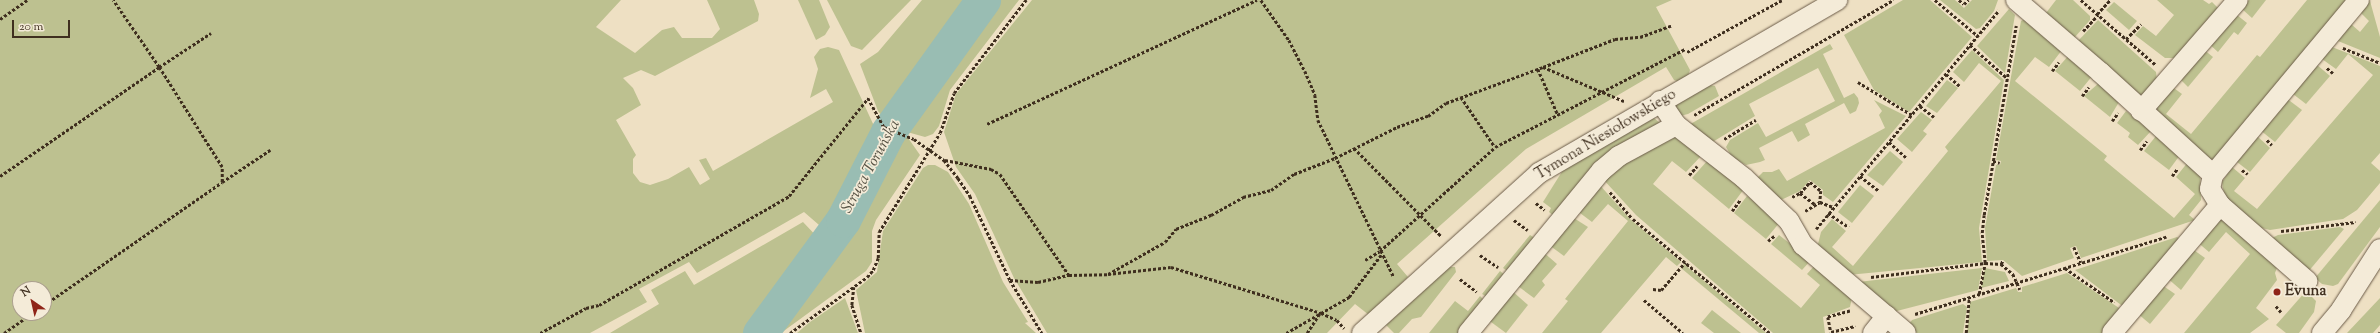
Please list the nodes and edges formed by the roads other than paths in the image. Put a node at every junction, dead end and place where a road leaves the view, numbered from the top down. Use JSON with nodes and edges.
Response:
{"nodes":[{"id":1,"x":1837,"y":0,"type":"edge"},
{"id":2,"x":2238,"y":0,"type":"edge"},
{"id":3,"x":2359,"y":0,"type":"edge"},
{"id":4,"x":2013,"y":3,"type":"edge"},
{"id":5,"x":1652,"y":106,"type":"junction"},
{"id":6,"x":2141,"y":110,"type":"junction"},
{"id":7,"x":1676,"y":125,"type":"junction"},
{"id":8,"x":2213,"y":175,"type":"junction"},
{"id":9,"x":2220,"y":205,"type":"junction"},
{"id":10,"x":2380,"y":249,"type":"edge"},
{"id":11,"x":2380,"y":272,"type":"edge"},
{"id":12,"x":2307,"y":282,"type":"dead end"},
{"id":13,"x":2341,"y":310,"type":"junction"},
{"id":14,"x":1886,"y":321,"type":"edge"},
{"id":15,"x":1362,"y":333,"type":"edge"},
{"id":16,"x":1468,"y":333,"type":"edge"},
{"id":17,"x":2112,"y":333,"type":"edge"},
{"id":18,"x":2322,"y":333,"type":"edge"}],
"edges":[{"from":1,"to":5,"type":"street","name":"Tymona Niesiołowskiego"},
{"from":2,"to":6,"type":"street"},
{"from":3,"to":8,"type":"street"},
{"from":4,"to":6,"type":"street"},
{"from":5,"to":7,"type":"street"},
{"from":5,"to":15,"type":"street","name":"Tymona Niesiołowskiego"},
{"from":6,"to":8,"type":"street"},
{"from":7,"to":14,"type":"street"},
{"from":7,"to":16,"type":"street"},
{"from":8,"to":9,"type":"street"},
{"from":9,"to":12,"type":"street"},
{"from":9,"to":17,"type":"street"},
{"from":10,"to":13,"type":"street"},
{"from":11,"to":13,"type":"street"},
{"from":13,"to":18,"type":"street"}]}
